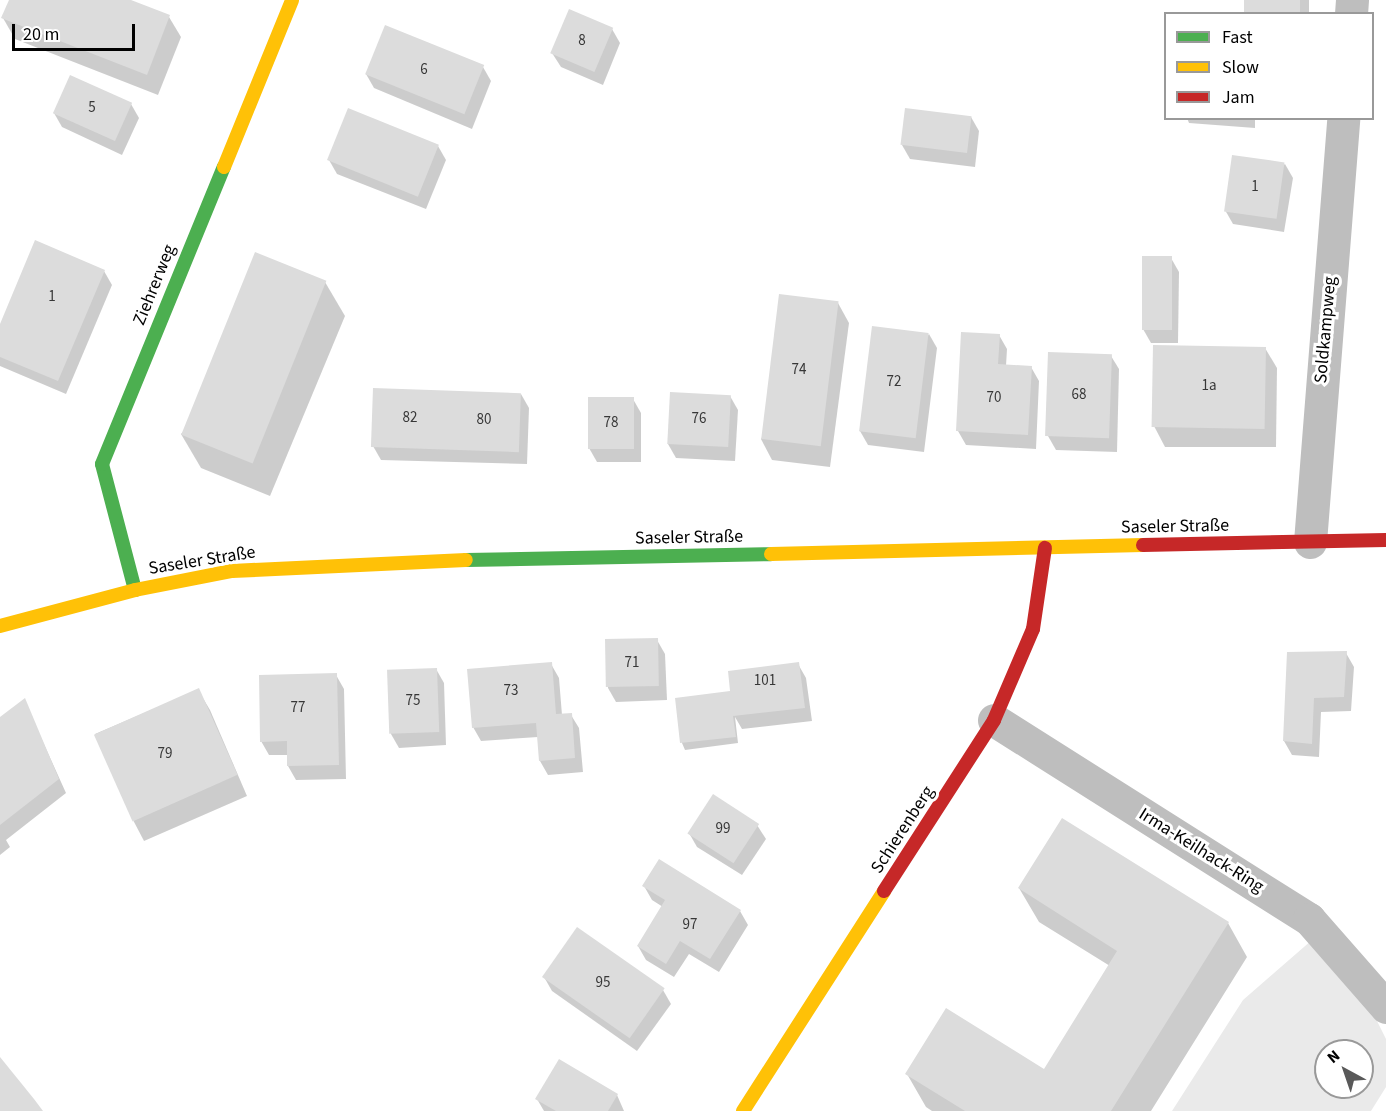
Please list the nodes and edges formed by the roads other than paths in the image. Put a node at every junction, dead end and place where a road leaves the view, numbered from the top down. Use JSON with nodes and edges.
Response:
{"nodes":[{"id":1,"x":292,"y":0,"type":"edge"},
{"id":2,"x":1343,"y":120,"type":"edge"},
{"id":3,"x":1386,"y":540,"type":"edge"},
{"id":4,"x":1310,"y":542,"type":"junction"},
{"id":5,"x":1045,"y":548,"type":"junction"},
{"id":6,"x":135,"y":590,"type":"junction"},
{"id":7,"x":0,"y":626,"type":"edge"},
{"id":8,"x":994,"y":720,"type":"junction"},
{"id":9,"x":1386,"y":1007,"type":"edge"},
{"id":10,"x":743,"y":1111,"type":"edge"}],
"edges":[{"from":1,"to":6,"type":"street","name":"Ziehrerweg"},
{"from":2,"to":4,"type":"street","name":"Soldkampweg"},
{"from":3,"to":4,"type":"street","name":"Saseler Straße"},
{"from":4,"to":5,"type":"street","name":"Saseler Straße"},
{"from":5,"to":6,"type":"street","name":"Saseler Straße"},
{"from":5,"to":8,"type":"street","name":"Schierenberg"},
{"from":6,"to":7,"type":"street","name":"Saseler Straße"},
{"from":8,"to":9,"type":"street","name":"Irma-Keilhack-Ring"},
{"from":8,"to":10,"type":"street","name":"Schierenberg"}]}
